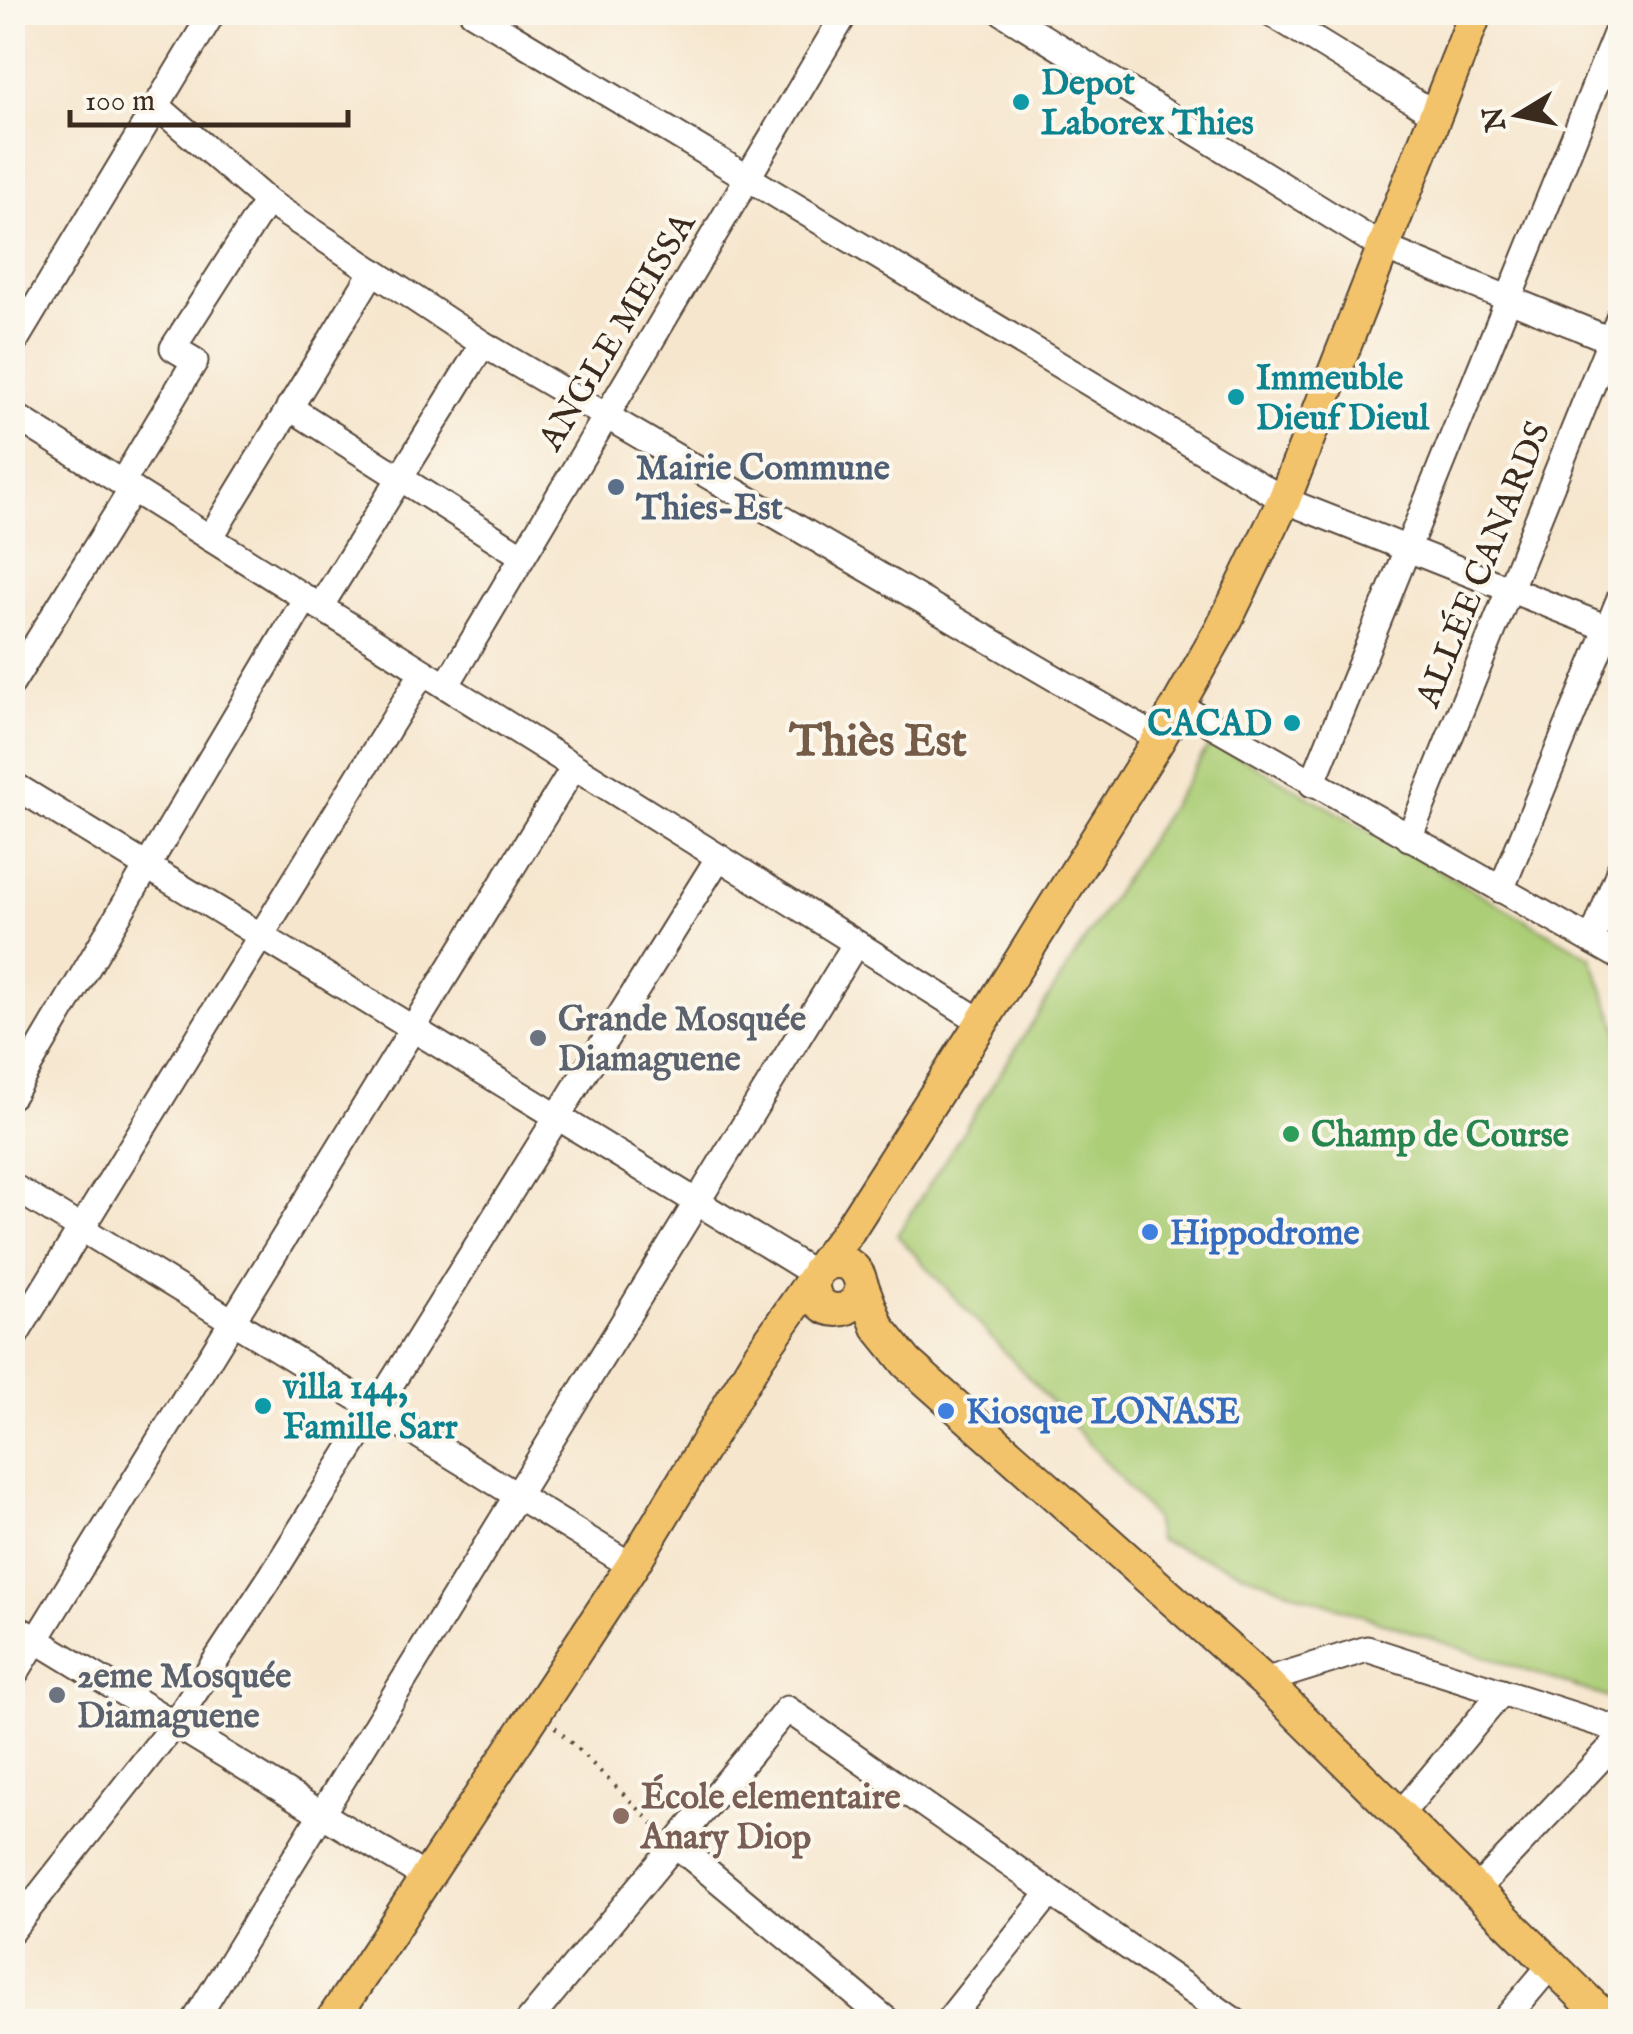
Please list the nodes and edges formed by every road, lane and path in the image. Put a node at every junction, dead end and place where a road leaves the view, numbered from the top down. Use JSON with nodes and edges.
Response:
{"nodes":[{"id":1,"x":213,"y":12,"type":"edge"},
{"id":2,"x":472,"y":12,"type":"edge"},
{"id":3,"x":846,"y":12,"type":"edge"},
{"id":4,"x":1002,"y":12,"type":"edge"},
{"id":5,"x":1269,"y":12,"type":"edge"},
{"id":6,"x":1476,"y":12,"type":"edge"},
{"id":7,"x":1620,"y":24,"type":"edge"},
{"id":8,"x":156,"y":106,"type":"junction"},
{"id":9,"x":1435,"y":114,"type":"junction"},
{"id":10,"x":747,"y":182,"type":"junction"},
{"id":11,"x":268,"y":201,"type":"junction"},
{"id":12,"x":1382,"y":247,"type":"junction"},
{"id":13,"x":373,"y":271,"type":"junction"},
{"id":14,"x":1510,"y":299,"type":"junction"},
{"id":15,"x":1617,"y":334,"type":"edge"},
{"id":16,"x":483,"y":344,"type":"junction"},
{"id":17,"x":12,"y":346,"type":"edge"},
{"id":18,"x":288,"y":407,"type":"junction"},
{"id":19,"x":12,"y":414,"type":"edge"},
{"id":20,"x":604,"y":416,"type":"junction"},
{"id":21,"x":399,"y":479,"type":"junction"},
{"id":22,"x":127,"y":486,"type":"junction"},
{"id":23,"x":1284,"y":500,"type":"junction"},
{"id":24,"x":210,"y":538,"type":"junction"},
{"id":25,"x":1409,"y":547,"type":"junction"},
{"id":26,"x":522,"y":554,"type":"junction"},
{"id":27,"x":1510,"y":588,"type":"junction"},
{"id":28,"x":1620,"y":598,"type":"edge"},
{"id":29,"x":313,"y":603,"type":"junction"},
{"id":30,"x":1614,"y":631,"type":"edge"},
{"id":31,"x":434,"y":679,"type":"junction"},
{"id":32,"x":12,"y":683,"type":"edge"},
{"id":33,"x":1178,"y":705,"type":"junction"},
{"id":34,"x":1159,"y":739,"type":"junction"},
{"id":35,"x":574,"y":767,"type":"junction"},
{"id":36,"x":12,"y":784,"type":"edge"},
{"id":37,"x":1312,"y":784,"type":"junction"},
{"id":38,"x":1409,"y":838,"type":"junction"},
{"id":39,"x":719,"y":857,"type":"junction"},
{"id":40,"x":148,"y":867,"type":"junction"},
{"id":41,"x":1620,"y":870,"type":"edge"},
{"id":42,"x":1501,"y":890,"type":"junction"},
{"id":43,"x":261,"y":936,"type":"junction"},
{"id":44,"x":1592,"y":940,"type":"junction"},
{"id":45,"x":856,"y":943,"type":"junction"},
{"id":46,"x":1620,"y":957,"type":"edge"},
{"id":47,"x":982,"y":1022,"type":"junction"},
{"id":48,"x":413,"y":1029,"type":"junction"},
{"id":49,"x":12,"y":1095,"type":"edge"},
{"id":50,"x":556,"y":1116,"type":"junction"},
{"id":51,"x":12,"y":1186,"type":"edge"},
{"id":52,"x":868,"y":1199,"type":"junction"},
{"id":53,"x":697,"y":1202,"type":"junction"},
{"id":54,"x":82,"y":1228,"type":"junction"},
{"id":55,"x":859,"y":1276,"type":"junction"},
{"id":56,"x":821,"y":1288,"type":"junction"},
{"id":57,"x":233,"y":1321,"type":"junction"},
{"id":58,"x":12,"y":1341,"type":"edge"},
{"id":59,"x":907,"y":1363,"type":"junction"},
{"id":60,"x":375,"y":1408,"type":"junction"},
{"id":61,"x":517,"y":1495,"type":"junction"},
{"id":62,"x":632,"y":1566,"type":"junction"},
{"id":63,"x":12,"y":1625,"type":"edge"},
{"id":64,"x":36,"y":1640,"type":"junction"},
{"id":65,"x":12,"y":1679,"type":"edge"},
{"id":66,"x":1264,"y":1681,"type":"junction"},
{"id":67,"x":1502,"y":1692,"type":"junction"},
{"id":68,"x":537,"y":1710,"type":"junction"},
{"id":69,"x":174,"y":1724,"type":"junction"},
{"id":70,"x":1620,"y":1730,"type":"edge"},
{"id":71,"x":1620,"y":1738,"type":"edge"},
{"id":72,"x":322,"y":1814,"type":"junction"},
{"id":73,"x":1398,"y":1816,"type":"junction"},
{"id":74,"x":675,"y":1844,"type":"junction"},
{"id":75,"x":427,"y":1878,"type":"junction"},
{"id":76,"x":1475,"y":1891,"type":"junction"},
{"id":77,"x":1049,"y":1894,"type":"junction"},
{"id":78,"x":12,"y":1930,"type":"edge"},
{"id":79,"x":1550,"y":1966,"type":"junction"},
{"id":80,"x":532,"y":2020,"type":"edge"},
{"id":81,"x":194,"y":2022,"type":"edge"},
{"id":82,"x":331,"y":2022,"type":"edge"},
{"id":83,"x":889,"y":2022,"type":"edge"},
{"id":84,"x":947,"y":2022,"type":"edge"},
{"id":85,"x":1236,"y":2022,"type":"edge"},
{"id":86,"x":1504,"y":2022,"type":"edge"},
{"id":87,"x":1609,"y":2022,"type":"edge"}],
"edges":[{"from":1,"to":8,"type":"street"},
{"from":2,"to":10,"type":"street"},
{"from":3,"to":10,"type":"street","name":"ANGLE MEISSA"},
{"from":4,"to":12,"type":"street"},
{"from":5,"to":9,"type":"street"},
{"from":6,"to":9,"type":"main road"},
{"from":7,"to":14,"type":"street"},
{"from":8,"to":11,"type":"street"},
{"from":8,"to":17,"type":"street"},
{"from":9,"to":12,"type":"main road"},
{"from":10,"to":20,"type":"street","name":"ANGLE MEISSA"},
{"from":10,"to":23,"type":"street"},
{"from":11,"to":13,"type":"street"},
{"from":11,"to":22,"type":"street"},
{"from":12,"to":14,"type":"street"},
{"from":12,"to":23,"type":"main road"},
{"from":13,"to":16,"type":"street"},
{"from":13,"to":18,"type":"street"},
{"from":14,"to":15,"type":"street"},
{"from":14,"to":25,"type":"street"},
{"from":15,"to":27,"type":"street","name":"ALLÉE CANARDS"},
{"from":16,"to":20,"type":"street"},
{"from":16,"to":21,"type":"street"},
{"from":18,"to":21,"type":"street"},
{"from":18,"to":24,"type":"street"},
{"from":19,"to":22,"type":"street"},
{"from":20,"to":26,"type":"street","name":"ANGLE MEISSA"},
{"from":20,"to":34,"type":"street"},
{"from":21,"to":26,"type":"street"},
{"from":21,"to":29,"type":"street"},
{"from":22,"to":24,"type":"street"},
{"from":22,"to":32,"type":"street"},
{"from":23,"to":25,"type":"street"},
{"from":23,"to":33,"type":"main road"},
{"from":24,"to":29,"type":"street"},
{"from":25,"to":27,"type":"street"},
{"from":25,"to":37,"type":"street"},
{"from":26,"to":31,"type":"street","name":"ANGLE MEISSA"},
{"from":27,"to":30,"type":"street"},
{"from":27,"to":38,"type":"street","name":"ALLÉE CANARDS"},
{"from":28,"to":30,"type":"street"},
{"from":29,"to":31,"type":"street"},
{"from":29,"to":40,"type":"street"},
{"from":30,"to":42,"type":"street"},
{"from":31,"to":35,"type":"street"},
{"from":31,"to":43,"type":"street","name":"ANGLE MEISSA"},
{"from":33,"to":34,"type":"main road"},
{"from":33,"to":37,"type":"street"},
{"from":34,"to":47,"type":"main road"},
{"from":35,"to":39,"type":"street"},
{"from":35,"to":48,"type":"street"},
{"from":36,"to":40,"type":"street"},
{"from":37,"to":38,"type":"street"},
{"from":38,"to":42,"type":"street"},
{"from":39,"to":45,"type":"street"},
{"from":39,"to":50,"type":"street"},
{"from":40,"to":43,"type":"street"},
{"from":40,"to":49,"type":"street"},
{"from":41,"to":44,"type":"street"},
{"from":42,"to":44,"type":"street"},
{"from":43,"to":48,"type":"street"},
{"from":43,"to":54,"type":"street","name":"ANGLE MEISSA"},
{"from":44,"to":46,"type":"street"},
{"from":45,"to":47,"type":"street"},
{"from":45,"to":53,"type":"street"},
{"from":47,"to":52,"type":"main road"},
{"from":48,"to":50,"type":"street"},
{"from":48,"to":57,"type":"street"},
{"from":50,"to":53,"type":"street"},
{"from":50,"to":60,"type":"street"},
{"from":51,"to":54,"type":"street"},
{"from":52,"to":55,"type":"main road"},
{"from":52,"to":56,"type":"main road"},
{"from":53,"to":56,"type":"street"},
{"from":53,"to":61,"type":"street"},
{"from":54,"to":57,"type":"street"},
{"from":54,"to":58,"type":"street","name":"ANGLE MEISSA"},
{"from":55,"to":56,"type":"main road"},
{"from":55,"to":59,"type":"main road"},
{"from":56,"to":59,"type":"main road"},
{"from":56,"to":62,"type":"main road"},
{"from":57,"to":60,"type":"street"},
{"from":57,"to":64,"type":"street"},
{"from":59,"to":66,"type":"main road"},
{"from":60,"to":61,"type":"street"},
{"from":60,"to":69,"type":"street"},
{"from":61,"to":62,"type":"street"},
{"from":61,"to":72,"type":"street"},
{"from":62,"to":68,"type":"main road"},
{"from":63,"to":64,"type":"street"},
{"from":64,"to":65,"type":"street"},
{"from":64,"to":69,"type":"street"},
{"from":66,"to":67,"type":"street"},
{"from":66,"to":73,"type":"main road"},
{"from":67,"to":70,"type":"street"},
{"from":67,"to":73,"type":"street"},
{"from":68,"to":74,"type":"path"},
{"from":68,"to":75,"type":"main road"},
{"from":69,"to":72,"type":"street"},
{"from":69,"to":78,"type":"street"},
{"from":71,"to":76,"type":"street"},
{"from":72,"to":75,"type":"street"},
{"from":72,"to":81,"type":"street"},
{"from":73,"to":76,"type":"main road"},
{"from":74,"to":77,"type":"street"},
{"from":74,"to":80,"type":"street"},
{"from":74,"to":83,"type":"street"},
{"from":75,"to":82,"type":"main road"},
{"from":76,"to":79,"type":"main road"},
{"from":77,"to":84,"type":"street"},
{"from":77,"to":85,"type":"street"},
{"from":79,"to":86,"type":"street"},
{"from":79,"to":87,"type":"main road"}]}
